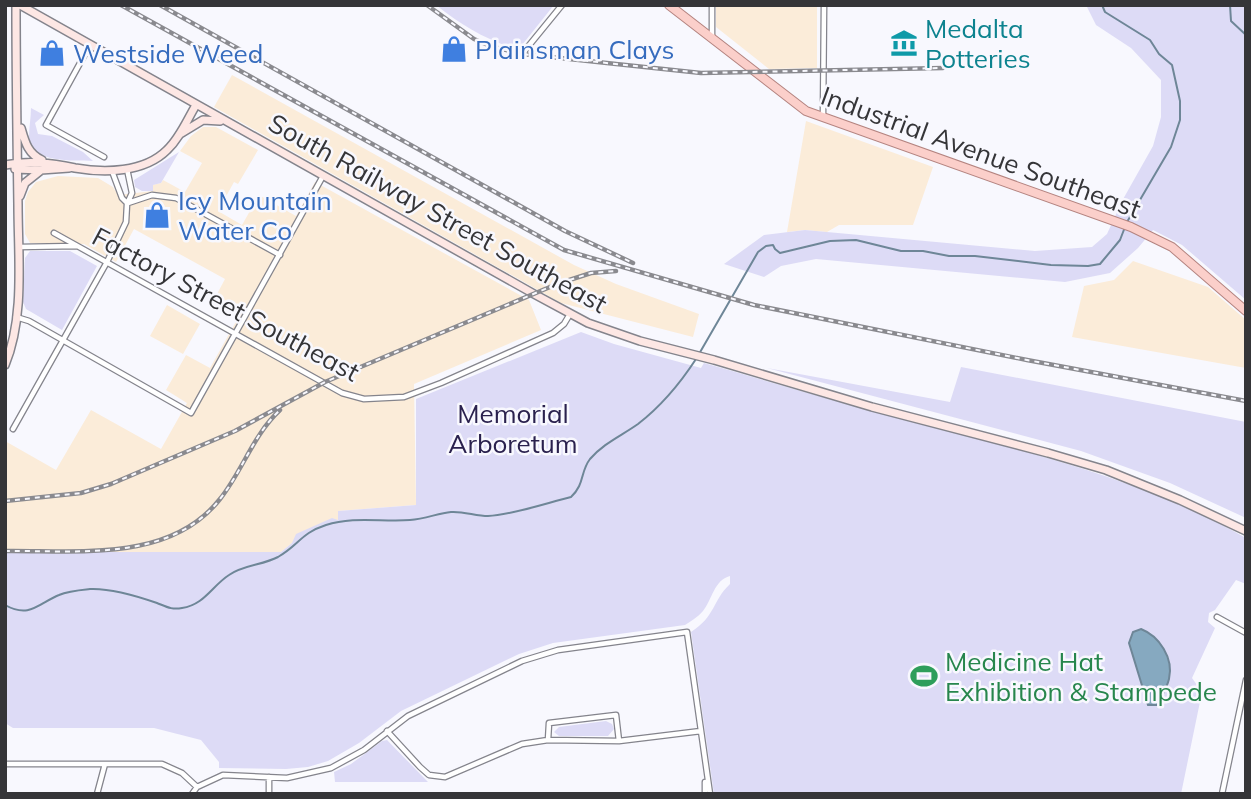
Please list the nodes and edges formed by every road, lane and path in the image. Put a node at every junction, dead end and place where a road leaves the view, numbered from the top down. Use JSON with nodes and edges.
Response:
{"nodes":[{"id":1,"x":18,"y":5,"type":"edge"},
{"id":2,"x":562,"y":5,"type":"edge"},
{"id":3,"x":669,"y":5,"type":"edge"},
{"id":4,"x":712,"y":5,"type":"edge"},
{"id":5,"x":824,"y":5,"type":"edge"},
{"id":6,"x":712,"y":38,"type":"junction"},
{"id":7,"x":90,"y":45,"type":"junction"},
{"id":8,"x":522,"y":54,"type":"dead end"},
{"id":9,"x":196,"y":105,"type":"junction"},
{"id":10,"x":18,"y":117,"type":"junction"},
{"id":11,"x":823,"y":117,"type":"junction"},
{"id":12,"x":244,"y":131,"type":"junction"},
{"id":13,"x":179,"y":134,"type":"junction"},
{"id":14,"x":104,"y":157,"type":"dead end"},
{"id":15,"x":46,"y":162,"type":"junction"},
{"id":16,"x":5,"y":165,"type":"edge"},
{"id":17,"x":18,"y":166,"type":"junction"},
{"id":18,"x":73,"y":167,"type":"junction"},
{"id":19,"x":127,"y":169,"type":"junction"},
{"id":20,"x":41,"y":170,"type":"junction"},
{"id":21,"x":111,"y":170,"type":"junction"},
{"id":22,"x":323,"y":176,"type":"junction"},
{"id":23,"x":18,"y":204,"type":"junction"},
{"id":24,"x":128,"y":204,"type":"junction"},
{"id":25,"x":54,"y":233,"type":"dead end"},
{"id":26,"x":80,"y":246,"type":"junction"},
{"id":27,"x":18,"y":247,"type":"junction"},
{"id":28,"x":280,"y":255,"type":"junction"},
{"id":29,"x":107,"y":262,"type":"junction"},
{"id":30,"x":1246,"y":311,"type":"edge"},
{"id":31,"x":570,"y":314,"type":"junction"},
{"id":32,"x":15,"y":316,"type":"junction"},
{"id":33,"x":236,"y":333,"type":"junction"},
{"id":34,"x":62,"y":340,"type":"junction"},
{"id":35,"x":5,"y":365,"type":"edge"},
{"id":36,"x":13,"y":429,"type":"dead end"},
{"id":37,"x":1246,"y":531,"type":"edge"},
{"id":38,"x":1217,"y":617,"type":"dead end"},
{"id":39,"x":1246,"y":633,"type":"edge"},
{"id":40,"x":1246,"y":680,"type":"edge"},
{"id":41,"x":387,"y":731,"type":"junction"},
{"id":42,"x":701,"y":731,"type":"junction"},
{"id":43,"x":548,"y":740,"type":"junction"},
{"id":44,"x":619,"y":741,"type":"junction"},
{"id":45,"x":6,"y":764,"type":"edge"},
{"id":46,"x":105,"y":764,"type":"junction"},
{"id":47,"x":269,"y":777,"type":"junction"},
{"id":48,"x":197,"y":787,"type":"junction"},
{"id":49,"x":97,"y":794,"type":"edge"},
{"id":50,"x":192,"y":794,"type":"edge"},
{"id":51,"x":269,"y":794,"type":"edge"},
{"id":52,"x":707,"y":794,"type":"edge"},
{"id":53,"x":1222,"y":794,"type":"edge"}],
"edges":[{"from":1,"to":7,"type":"street","name":"South Railway Street Southeast"},
{"from":1,"to":10,"type":"street"},
{"from":2,"to":8,"type":"street"},
{"from":3,"to":6,"type":"main road","name":"Industrial Avenue Southeast"},
{"from":4,"to":6,"type":"street"},
{"from":5,"to":11,"type":"street"},
{"from":6,"to":11,"type":"main road","name":"Industrial Avenue Southeast"},
{"from":7,"to":9,"type":"street","name":"South Railway Street Southeast"},
{"from":7,"to":14,"type":"street"},
{"from":9,"to":12,"type":"street","name":"South Railway Street Southeast"},
{"from":9,"to":13,"type":"street"},
{"from":10,"to":15,"type":"street"},
{"from":10,"to":17,"type":"street"},
{"from":11,"to":30,"type":"main road","name":"Industrial Avenue Southeast"},
{"from":12,"to":13,"type":"street"},
{"from":12,"to":22,"type":"street","name":"South Railway Street Southeast"},
{"from":13,"to":19,"type":"street"},
{"from":15,"to":17,"type":"street"},
{"from":15,"to":18,"type":"street"},
{"from":16,"to":17,"type":"street"},
{"from":17,"to":20,"type":"street"},
{"from":17,"to":23,"type":"street"},
{"from":18,"to":20,"type":"street"},
{"from":18,"to":21,"type":"street"},
{"from":19,"to":21,"type":"street"},
{"from":19,"to":24,"type":"street"},
{"from":20,"to":23,"type":"street"},
{"from":21,"to":24,"type":"street"},
{"from":22,"to":28,"type":"street"},
{"from":22,"to":31,"type":"street","name":"South Railway Street Southeast"},
{"from":23,"to":27,"type":"street"},
{"from":24,"to":28,"type":"street"},
{"from":24,"to":29,"type":"street"},
{"from":25,"to":26,"type":"street","name":"Factory Street Southeast"},
{"from":26,"to":27,"type":"street"},
{"from":26,"to":29,"type":"street","name":"Factory Street Southeast"},
{"from":27,"to":32,"type":"street"},
{"from":28,"to":33,"type":"street"},
{"from":29,"to":33,"type":"street","name":"Factory Street Southeast"},
{"from":29,"to":34,"type":"street"},
{"from":31,"to":33,"type":"street","name":"Factory Street Southeast"},
{"from":31,"to":37,"type":"street","name":"South Railway Street Southeast"},
{"from":32,"to":34,"type":"street"},
{"from":32,"to":35,"type":"street"},
{"from":33,"to":34,"type":"street"},
{"from":34,"to":36,"type":"street"},
{"from":38,"to":39,"type":"street"},
{"from":40,"to":53,"type":"street"},
{"from":41,"to":42,"type":"street"},
{"from":41,"to":43,"type":"street"},
{"from":41,"to":47,"type":"street"},
{"from":42,"to":44,"type":"street"},
{"from":42,"to":52,"type":"street"},
{"from":43,"to":44,"type":"street"},
{"from":43,"to":44,"type":"street"},
{"from":45,"to":46,"type":"street"},
{"from":46,"to":48,"type":"street"},
{"from":46,"to":49,"type":"street"},
{"from":47,"to":48,"type":"street"},
{"from":47,"to":51,"type":"street"},
{"from":48,"to":50,"type":"street"}]}
